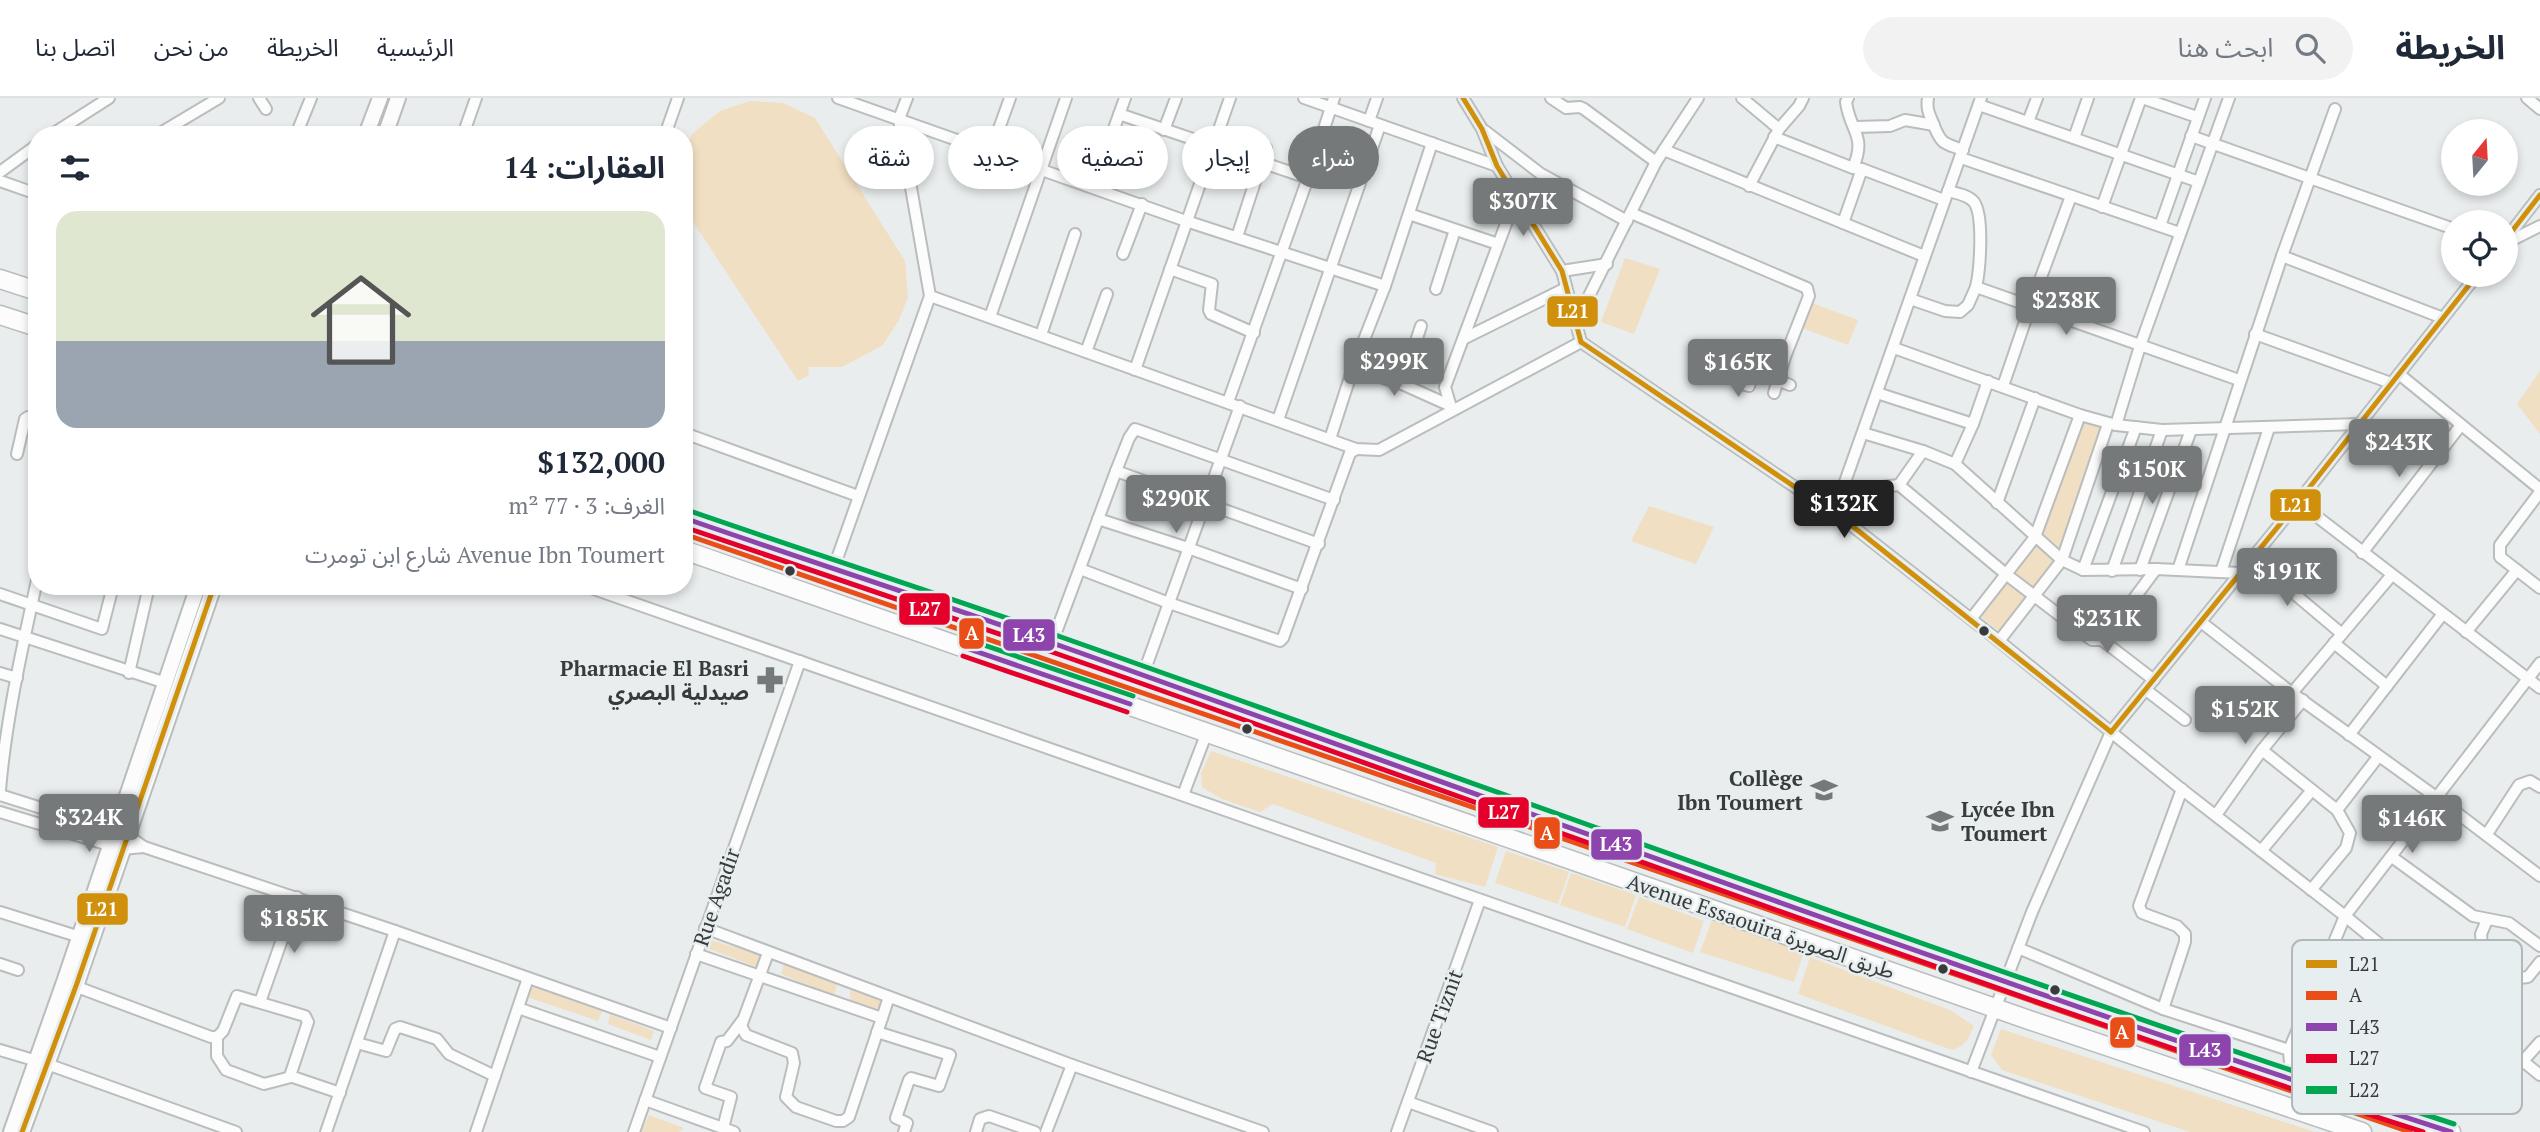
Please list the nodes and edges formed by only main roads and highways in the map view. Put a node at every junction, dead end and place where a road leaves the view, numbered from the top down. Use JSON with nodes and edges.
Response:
{"nodes":[{"id":1,"x":0,"y":279,"type":"edge"},
{"id":2,"x":28,"y":288,"type":"edge"},
{"id":3,"x":0,"y":315,"type":"edge"},
{"id":4,"x":28,"y":324,"type":"edge"},
{"id":5,"x":693,"y":521,"type":"edge"},
{"id":6,"x":693,"y":553,"type":"edge"},
{"id":7,"x":2292,"y":1080,"type":"edge"},
{"id":8,"x":2292,"y":1108,"type":"edge"},
{"id":9,"x":2309,"y":1114,"type":"edge"},
{"id":10,"x":2396,"y":1114,"type":"edge"},
{"id":11,"x":2362,"y":1132,"type":"edge"},
{"id":12,"x":2451,"y":1132,"type":"edge"}],
"edges":[{"from":1,"to":2,"type":"main road"},
{"from":3,"to":4,"type":"main road"},
{"from":5,"to":7,"type":"main road","name":"Avenue Essaouira طريق الصويرة"},
{"from":6,"to":8,"type":"main road","name":"Avenue Essaouira طريق الصويرة"},
{"from":9,"to":11,"type":"main road","name":"Avenue Essaouira طريق الصويرة"},
{"from":10,"to":12,"type":"main road","name":"Avenue Essaouira طريق الصويرة"}]}
